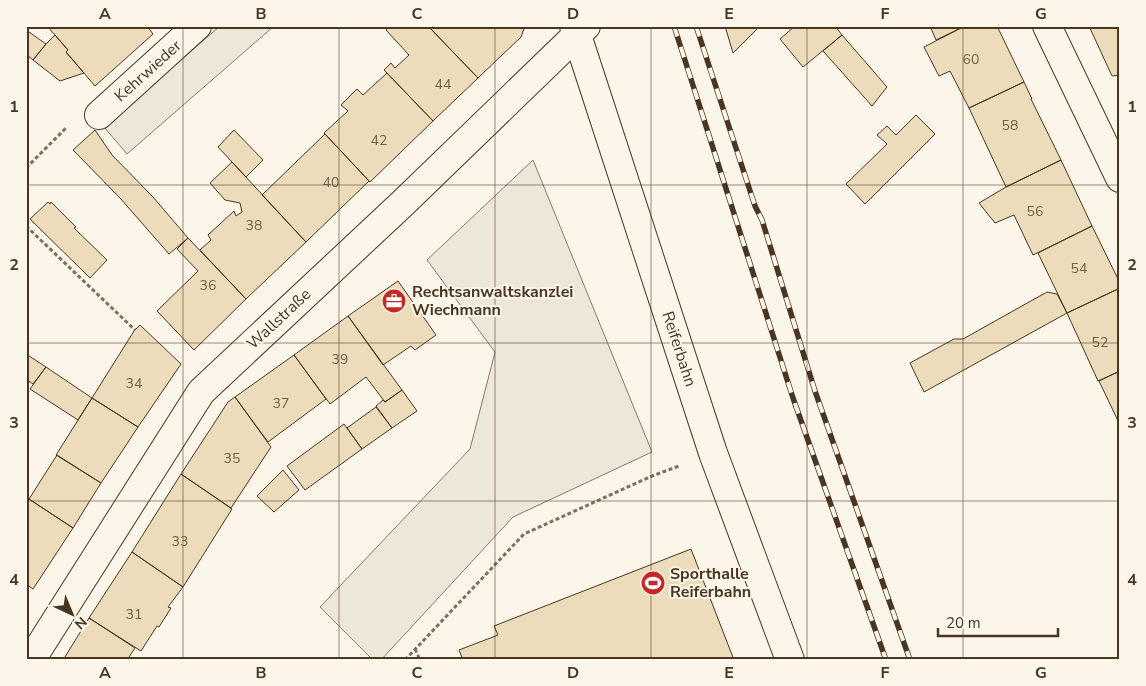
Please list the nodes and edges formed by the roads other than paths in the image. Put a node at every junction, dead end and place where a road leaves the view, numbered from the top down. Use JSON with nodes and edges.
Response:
{"nodes":[{"id":1,"x":197,"y":26,"type":"edge"},
{"id":2,"x":1047,"y":26,"type":"edge"},
{"id":3,"x":579,"y":29,"type":"edge"},
{"id":4,"x":98,"y":115,"type":"dead end"},
{"id":5,"x":1109,"y":132,"type":"edge"},
{"id":6,"x":1120,"y":178,"type":"edge"},
{"id":7,"x":31,"y":660,"type":"edge"},
{"id":8,"x":790,"y":660,"type":"edge"}],
"edges":[{"from":1,"to":4,"type":"street","name":"Kehrwieder"},
{"from":2,"to":5,"type":"street"},
{"from":3,"to":7,"type":"street","name":"Wallstraße"},
{"from":3,"to":8,"type":"street","name":"Reiferbahn"},
{"from":5,"to":6,"type":"street"}]}
